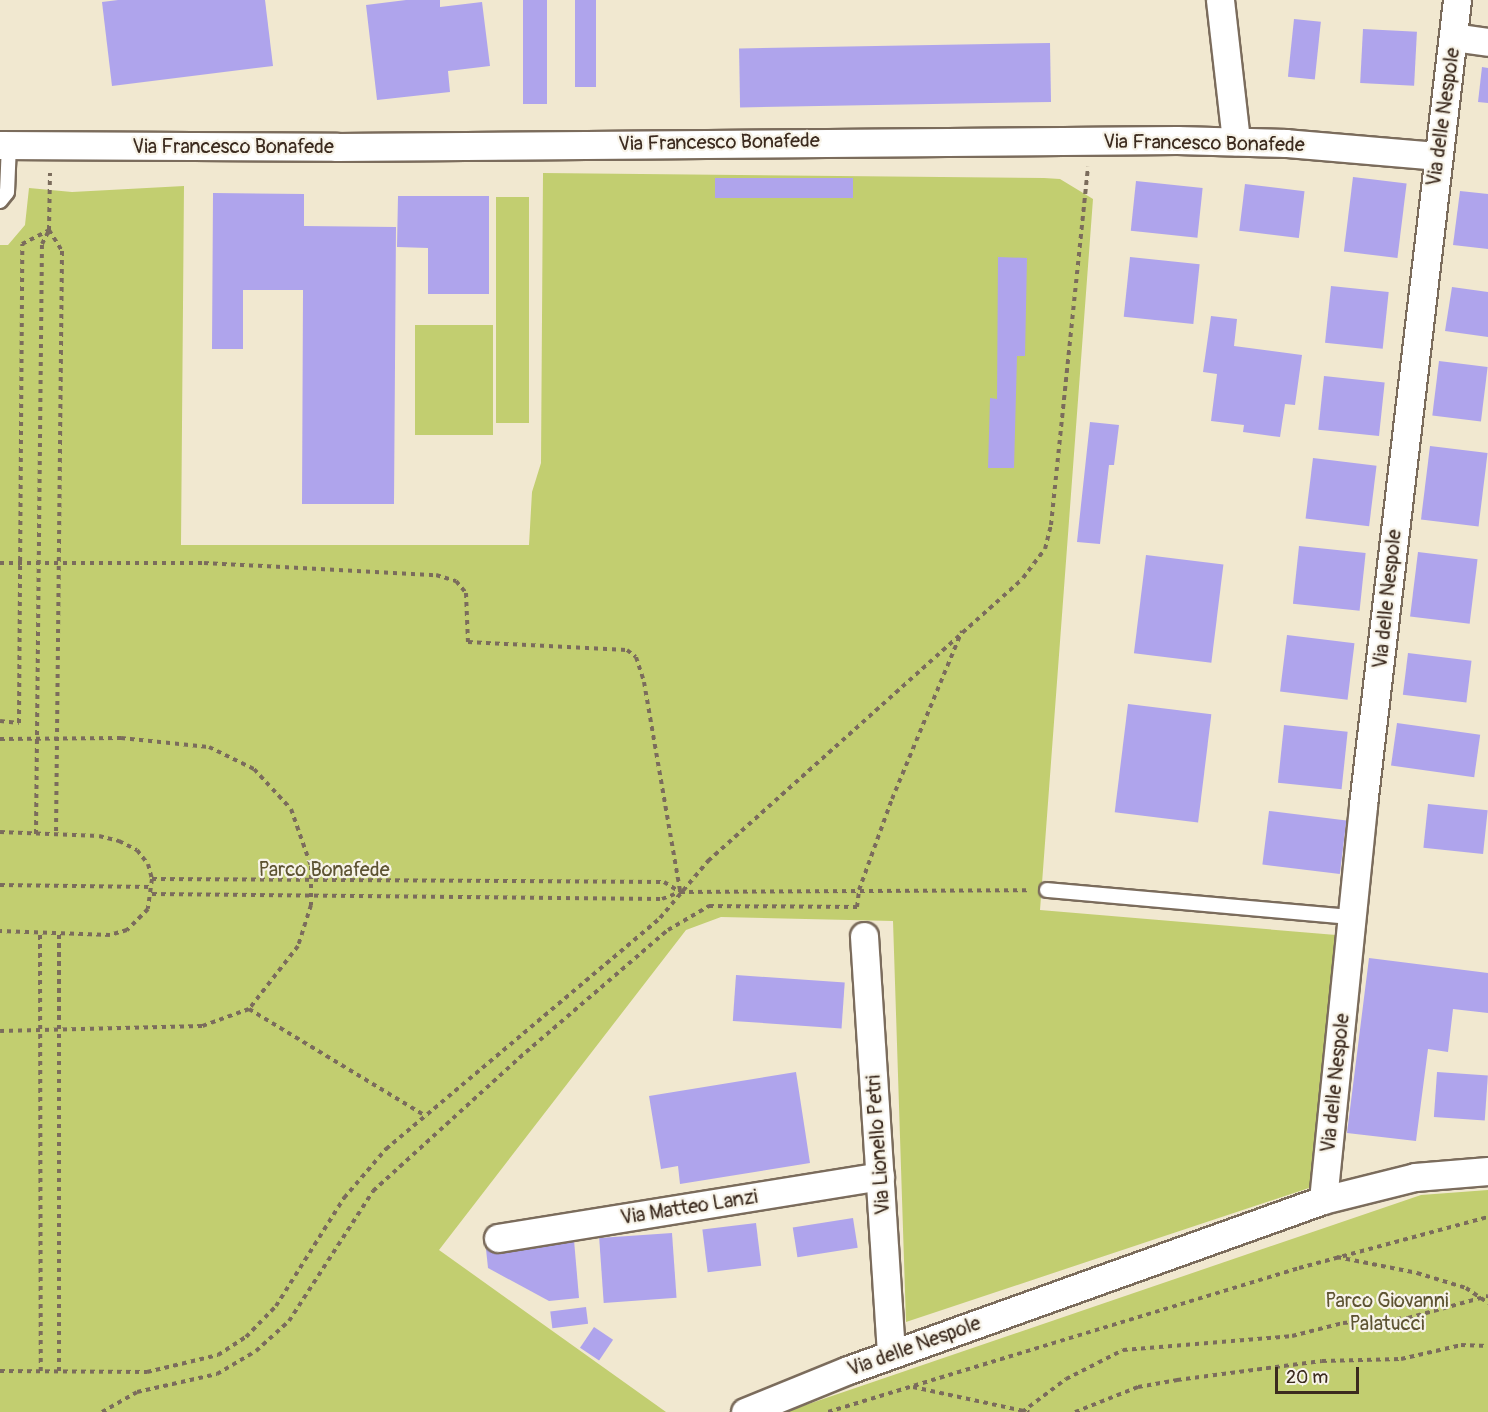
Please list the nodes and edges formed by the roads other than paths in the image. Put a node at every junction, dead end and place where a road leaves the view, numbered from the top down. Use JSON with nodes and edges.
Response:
{"nodes":[{"id":1,"x":1220,"y":0,"type":"edge"},
{"id":2,"x":1457,"y":0,"type":"edge"},
{"id":3,"x":1454,"y":37,"type":"junction"},
{"id":4,"x":1488,"y":42,"type":"edge"},
{"id":5,"x":1236,"y":141,"type":"junction"},
{"id":6,"x":5,"y":145,"type":"edge"},
{"id":7,"x":1437,"y":156,"type":"junction"},
{"id":8,"x":0,"y":201,"type":"edge"},
{"id":9,"x":1047,"y":890,"type":"road end"},
{"id":10,"x":1352,"y":917,"type":"junction"},
{"id":11,"x":864,"y":936,"type":"dead end"},
{"id":12,"x":1488,"y":1171,"type":"edge"},
{"id":13,"x":880,"y":1176,"type":"junction"},
{"id":14,"x":1323,"y":1200,"type":"junction"},
{"id":15,"x":498,"y":1238,"type":"dead end"},
{"id":16,"x":891,"y":1354,"type":"junction"},
{"id":17,"x":744,"y":1412,"type":"edge"}],
"edges":[{"from":1,"to":5,"type":"street"},
{"from":2,"to":3,"type":"street","name":"Via delle Nespole"},
{"from":3,"to":4,"type":"street"},
{"from":3,"to":7,"type":"street","name":"Via delle Nespole"},
{"from":5,"to":6,"type":"street","name":"Via Francesco Bonafede"},
{"from":5,"to":7,"type":"street","name":"Via Francesco Bonafede"},
{"from":6,"to":8,"type":"lane"},
{"from":7,"to":10,"type":"street","name":"Via delle Nespole"},
{"from":9,"to":10,"type":"lane"},
{"from":10,"to":14,"type":"street","name":"Via delle Nespole"},
{"from":11,"to":13,"type":"street","name":"Via Lionello Petri"},
{"from":12,"to":14,"type":"street","name":"Via delle Nespole"},
{"from":13,"to":15,"type":"street","name":"Via Matteo Lanzi"},
{"from":13,"to":16,"type":"street","name":"Via Lionello Petri"},
{"from":14,"to":16,"type":"street","name":"Via delle Nespole"},
{"from":16,"to":17,"type":"street","name":"Via delle Nespole"}]}
